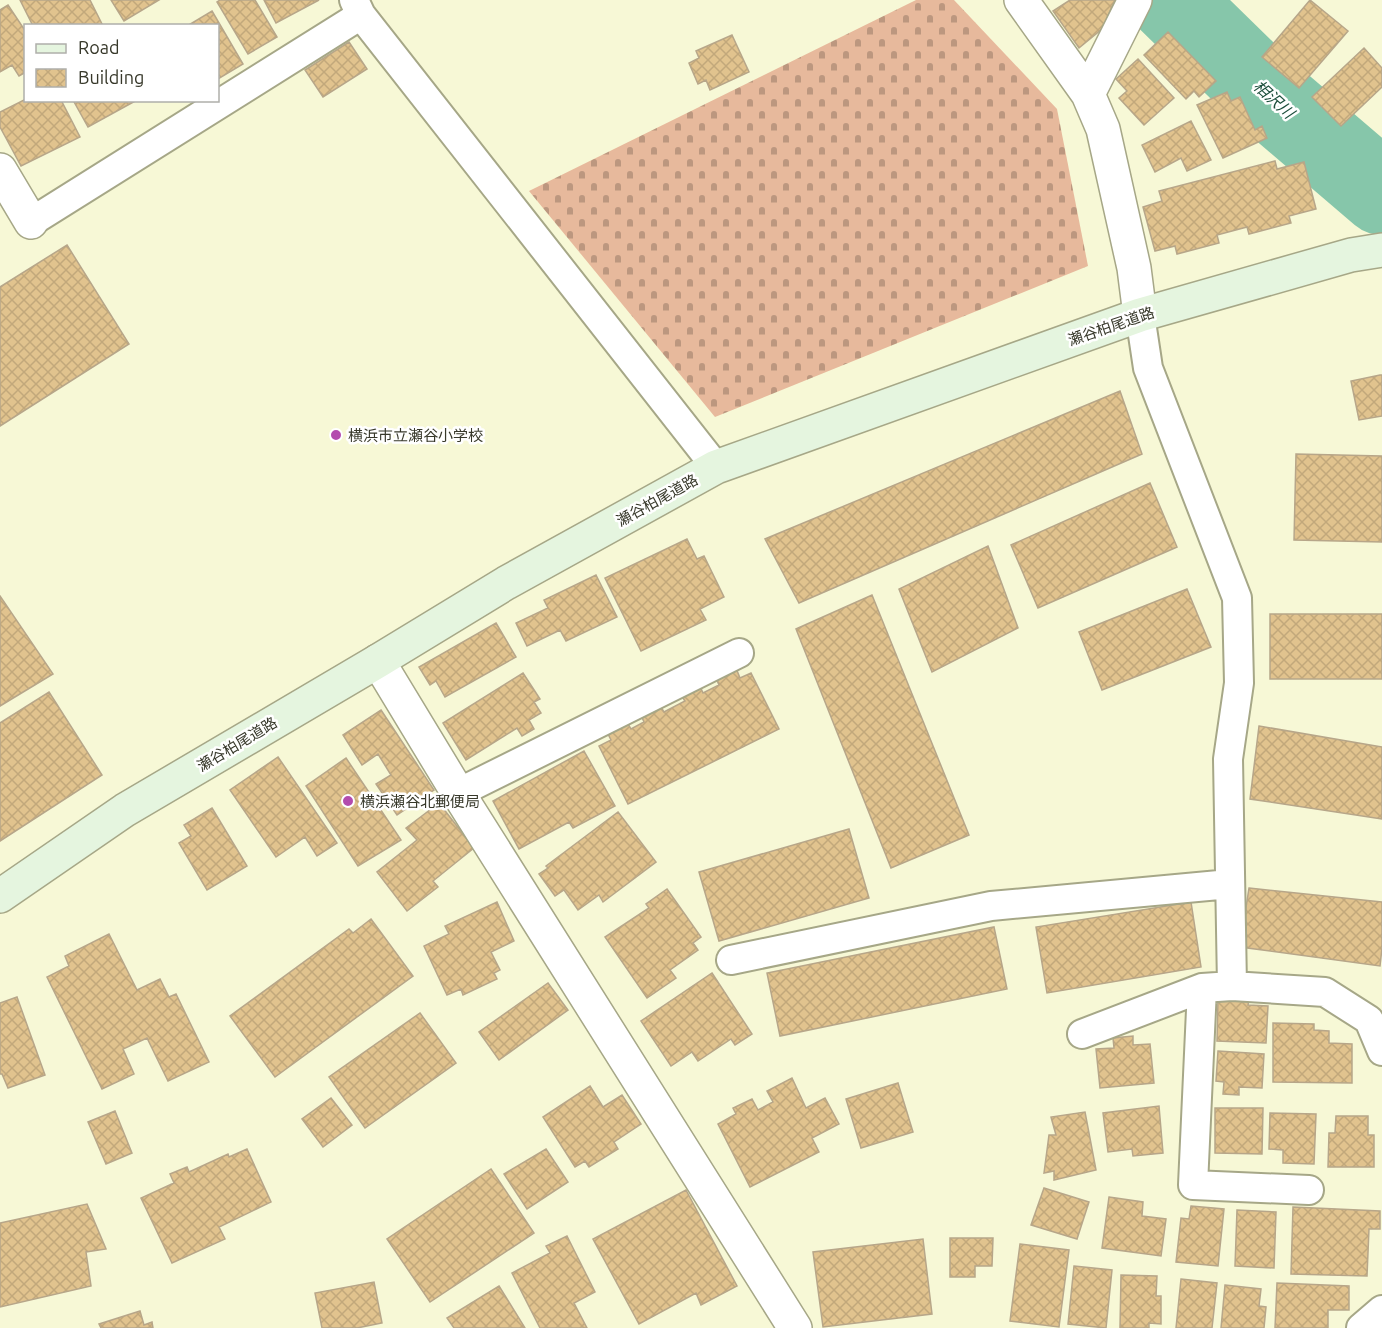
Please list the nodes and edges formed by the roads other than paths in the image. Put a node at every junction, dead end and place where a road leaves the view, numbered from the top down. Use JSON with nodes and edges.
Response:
{"nodes":[{"id":1,"x":1021,"y":0,"type":"edge"},
{"id":2,"x":1135,"y":0,"type":"edge"},
{"id":3,"x":357,"y":7,"type":"edge"},
{"id":4,"x":1088,"y":94,"type":"junction"},
{"id":5,"x":219,"y":98,"type":"edge"},
{"id":6,"x":213,"y":102,"type":"edge"},
{"id":7,"x":0,"y":170,"type":"edge"},
{"id":8,"x":31,"y":222,"type":"joint"},
{"id":9,"x":1382,"y":250,"type":"edge"},
{"id":10,"x":1140,"y":315,"type":"junction"},
{"id":11,"x":716,"y":467,"type":"junction"},
{"id":12,"x":739,"y":653,"type":"dead end"},
{"id":13,"x":378,"y":661,"type":"junction"},
{"id":14,"x":458,"y":793,"type":"junction"},
{"id":15,"x":1230,"y":884,"type":"junction"},
{"id":16,"x":0,"y":896,"type":"edge"},
{"id":17,"x":731,"y":960,"type":"dead end"},
{"id":18,"x":1232,"y":986,"type":"junction"},
{"id":19,"x":1202,"y":988,"type":"junction"},
{"id":20,"x":1082,"y":1034,"type":"dead end"},
{"id":21,"x":1382,"y":1051,"type":"edge"},
{"id":22,"x":1308,"y":1190,"type":"dead end"},
{"id":23,"x":1382,"y":1310,"type":"edge"},
{"id":24,"x":795,"y":1328,"type":"edge"},
{"id":25,"x":1361,"y":1328,"type":"edge"}],
"edges":[{"from":1,"to":4,"type":"street"},
{"from":2,"to":4,"type":"street"},
{"from":3,"to":5,"type":"lane"},
{"from":3,"to":11,"type":"lane"},
{"from":4,"to":10,"type":"street"},
{"from":6,"to":8,"type":"lane"},
{"from":7,"to":8,"type":"street"},
{"from":9,"to":10,"type":"main road","name":"瀬谷柏尾道路"},
{"from":10,"to":11,"type":"main road","name":"瀬谷柏尾道路"},
{"from":10,"to":15,"type":"lane"},
{"from":11,"to":13,"type":"main road","name":"瀬谷柏尾道路"},
{"from":12,"to":14,"type":"lane"},
{"from":13,"to":14,"type":"street"},
{"from":13,"to":16,"type":"main road","name":"瀬谷柏尾道路"},
{"from":14,"to":24,"type":"street"},
{"from":15,"to":17,"type":"lane"},
{"from":15,"to":18,"type":"lane"},
{"from":18,"to":19,"type":"lane"},
{"from":18,"to":21,"type":"lane"},
{"from":19,"to":20,"type":"lane"},
{"from":19,"to":22,"type":"lane"},
{"from":23,"to":25,"type":"lane"}]}
